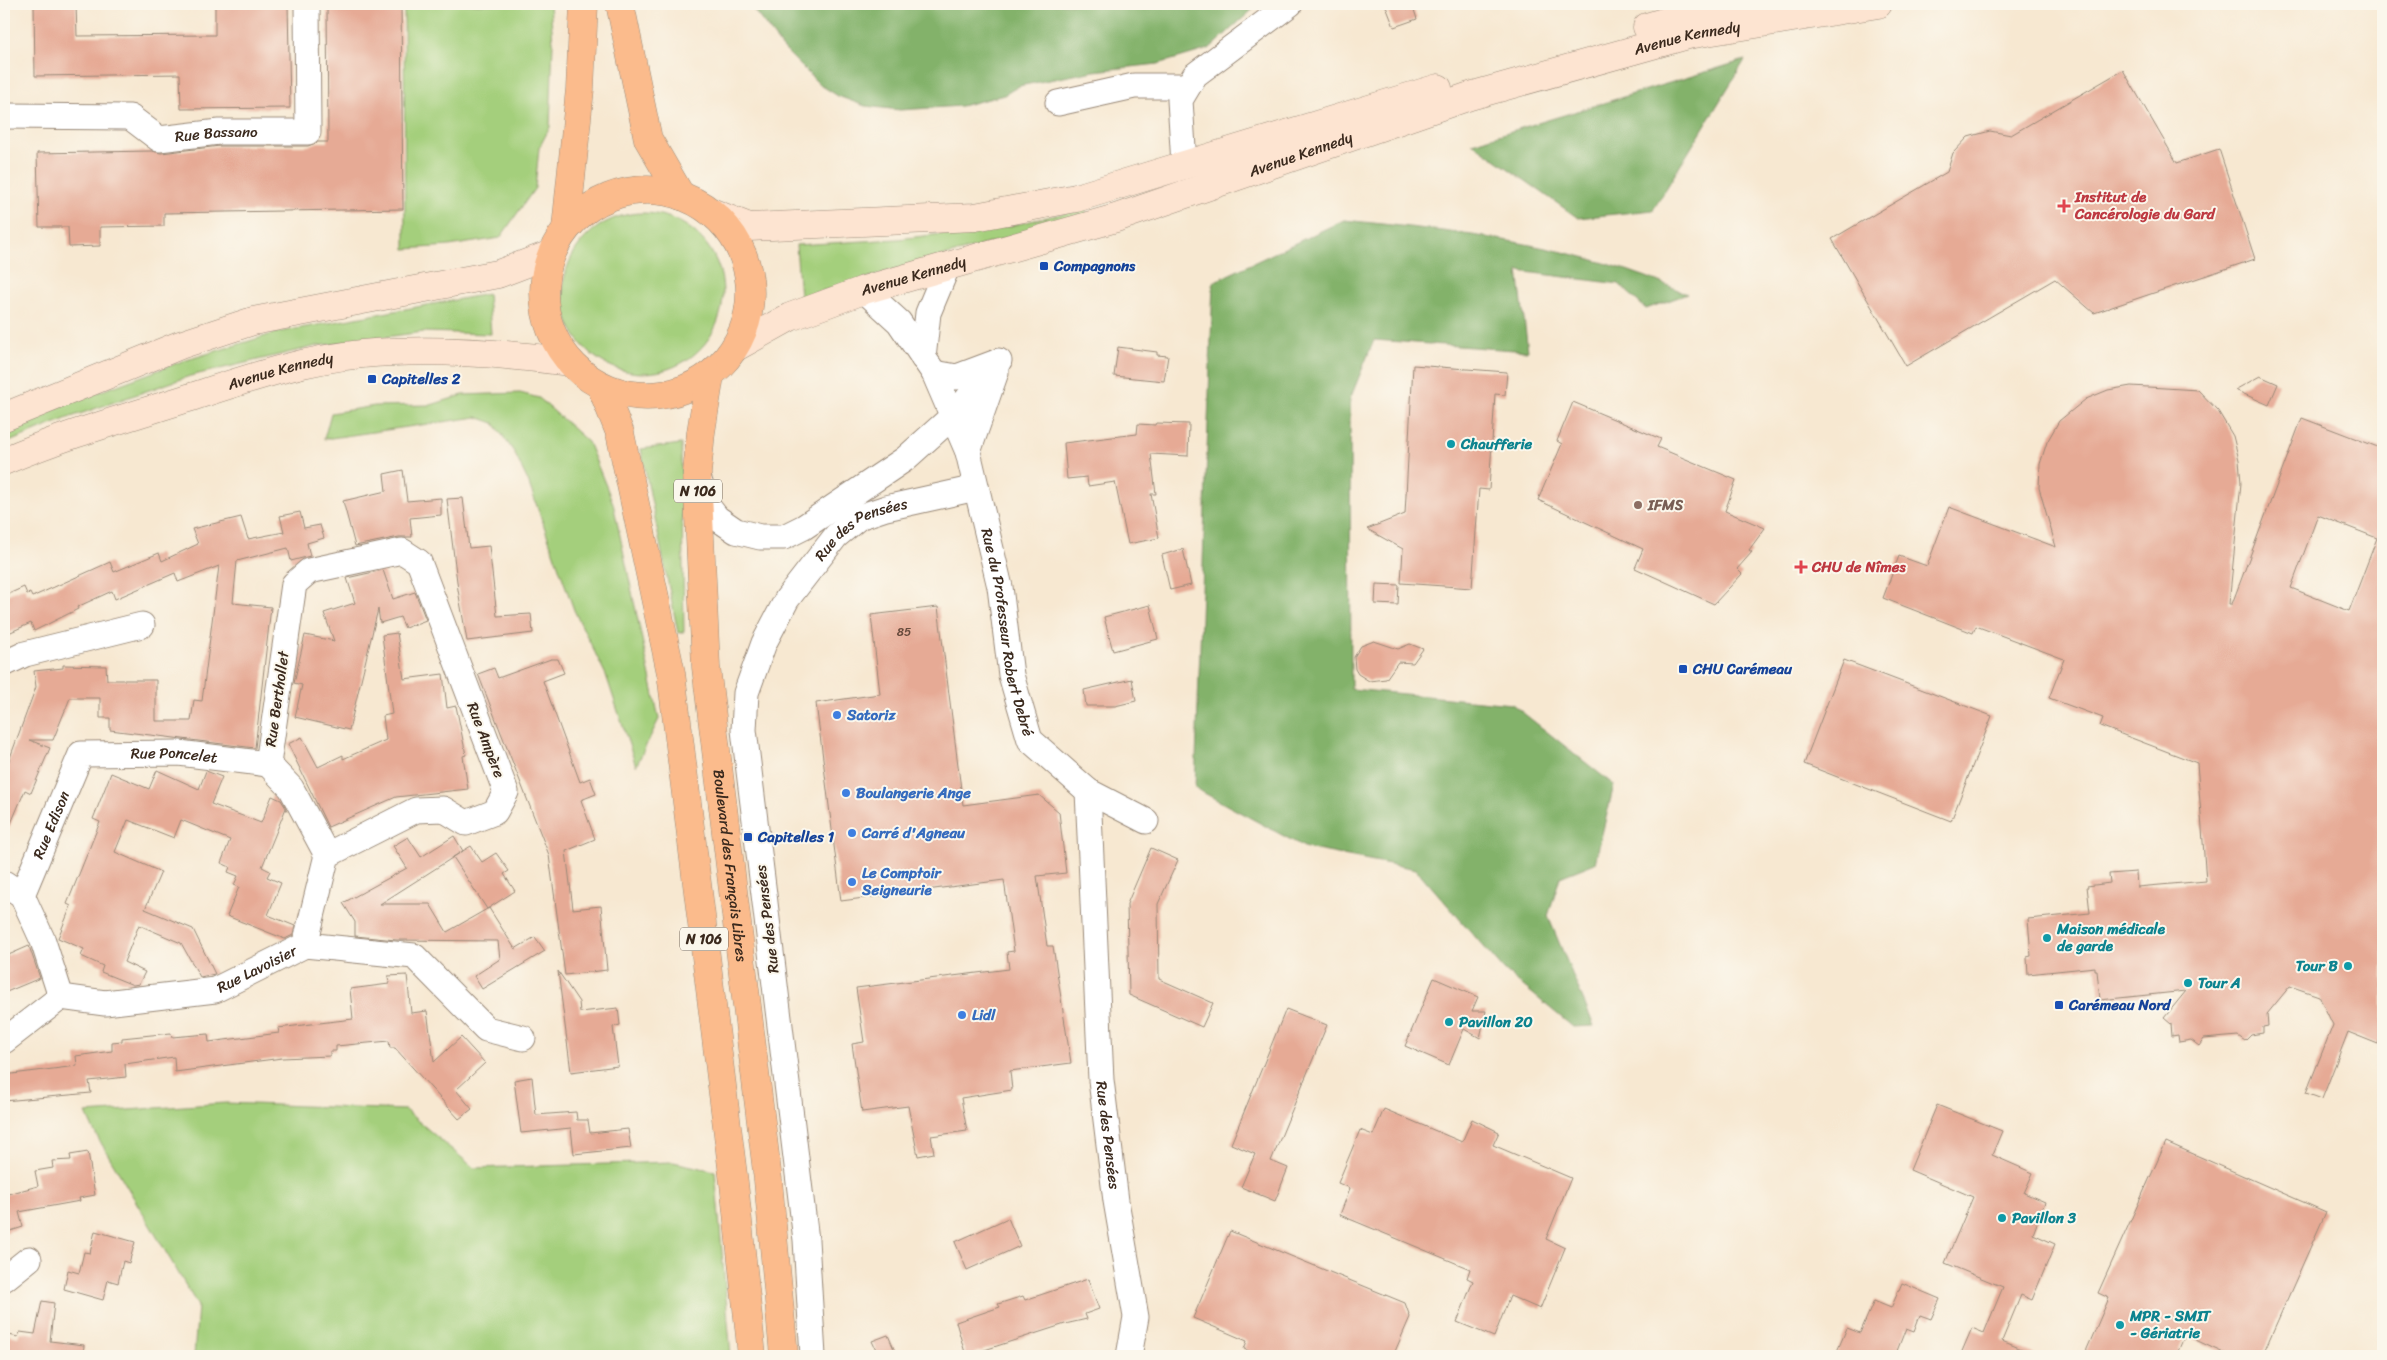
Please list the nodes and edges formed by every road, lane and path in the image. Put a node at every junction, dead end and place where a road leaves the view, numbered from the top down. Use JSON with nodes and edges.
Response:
{"nodes":[{"id":1,"x":307,"y":4,"type":"edge"},
{"id":2,"x":584,"y":4,"type":"edge"},
{"id":3,"x":620,"y":4,"type":"edge"},
{"id":4,"x":1290,"y":4,"type":"edge"},
{"id":5,"x":1755,"y":4,"type":"edge"},
{"id":6,"x":1878,"y":4,"type":"edge"},
{"id":7,"x":1272,"y":12,"type":"edge"},
{"id":8,"x":1188,"y":86,"type":"junction"},
{"id":9,"x":1058,"y":103,"type":"dead end"},
{"id":10,"x":4,"y":116,"type":"edge"},
{"id":11,"x":1184,"y":164,"type":"junction"},
{"id":12,"x":681,"y":196,"type":"junction"},
{"id":13,"x":711,"y":212,"type":"junction"},
{"id":14,"x":566,"y":228,"type":"junction"},
{"id":15,"x":551,"y":254,"type":"junction"},
{"id":16,"x":948,"y":265,"type":"junction"},
{"id":17,"x":864,"y":290,"type":"junction"},
{"id":18,"x":736,"y":347,"type":"junction"},
{"id":19,"x":999,"y":361,"type":"junction"},
{"id":20,"x":569,"y":362,"type":"junction"},
{"id":21,"x":929,"y":365,"type":"junction"},
{"id":22,"x":710,"y":376,"type":"junction"},
{"id":23,"x":601,"y":386,"type":"junction"},
{"id":24,"x":954,"y":415,"type":"junction"},
{"id":25,"x":4,"y":417,"type":"edge"},
{"id":26,"x":968,"y":452,"type":"junction"},
{"id":27,"x":4,"y":461,"type":"edge"},
{"id":28,"x":698,"y":473,"type":"junction"},
{"id":29,"x":976,"y":488,"type":"junction"},
{"id":30,"x":294,"y":584,"type":"joint"},
{"id":31,"x":142,"y":625,"type":"dead end"},
{"id":32,"x":4,"y":664,"type":"edge"},
{"id":33,"x":81,"y":754,"type":"joint"},
{"id":34,"x":268,"y":764,"type":"junction"},
{"id":35,"x":1088,"y":791,"type":"junction"},
{"id":36,"x":1146,"y":821,"type":"dead end"},
{"id":37,"x":327,"y":856,"type":"junction"},
{"id":38,"x":13,"y":889,"type":"edge"},
{"id":39,"x":305,"y":945,"type":"junction"},
{"id":40,"x":61,"y":997,"type":"junction"},
{"id":41,"x":523,"y":1038,"type":"dead end"},
{"id":42,"x":4,"y":1041,"type":"edge"},
{"id":43,"x":29,"y":1259,"type":"dead end"},
{"id":44,"x":4,"y":1279,"type":"edge"},
{"id":45,"x":752,"y":1356,"type":"edge"},
{"id":46,"x":784,"y":1356,"type":"edge"},
{"id":47,"x":813,"y":1356,"type":"edge"},
{"id":48,"x":1129,"y":1356,"type":"edge"}],
"edges":[{"from":1,"to":10,"type":"street","name":"Rue Bassano"},
{"from":2,"to":14,"type":"main road"},
{"from":3,"to":12,"type":"main road"},
{"from":4,"to":7,"type":"street"},
{"from":5,"to":11,"type":"main road","name":"Avenue Kennedy"},
{"from":6,"to":16,"type":"main road","name":"Avenue Kennedy"},
{"from":7,"to":8,"type":"street"},
{"from":8,"to":9,"type":"street"},
{"from":8,"to":11,"type":"street"},
{"from":11,"to":13,"type":"main road","name":"Avenue Kennedy"},
{"from":12,"to":13,"type":"main road"},
{"from":12,"to":14,"type":"main road"},
{"from":13,"to":18,"type":"main road"},
{"from":14,"to":15,"type":"main road"},
{"from":15,"to":20,"type":"main road"},
{"from":15,"to":25,"type":"main road"},
{"from":16,"to":17,"type":"main road","name":"Avenue Kennedy"},
{"from":16,"to":21,"type":"street"},
{"from":17,"to":18,"type":"main road","name":"Avenue Kennedy"},
{"from":17,"to":21,"type":"street","name":"Rue du Professeur Robert Debré"},
{"from":18,"to":22,"type":"main road"},
{"from":19,"to":21,"type":"street"},
{"from":19,"to":24,"type":"street"},
{"from":19,"to":26,"type":"street"},
{"from":20,"to":23,"type":"main road"},
{"from":20,"to":27,"type":"main road","name":"Avenue Kennedy"},
{"from":21,"to":24,"type":"street","name":"Rue du Professeur Robert Debré"},
{"from":22,"to":23,"type":"main road"},
{"from":22,"to":28,"type":"main road","name":"Boulevard des Français Libres","number":"N 106"},
{"from":23,"to":45,"type":"main road","number":"N 106"},
{"from":24,"to":26,"type":"street","name":"Rue du Professeur Robert Debré"},
{"from":24,"to":28,"type":"street"},
{"from":26,"to":29,"type":"street","name":"Rue du Professeur Robert Debré"},
{"from":28,"to":46,"type":"main road","name":"Boulevard des Français Libres","number":"N 106"},
{"from":29,"to":35,"type":"street","name":"Rue du Professeur Robert Debré"},
{"from":29,"to":47,"type":"street","name":"Rue des Pensées"},
{"from":30,"to":34,"type":"street","name":"Rue Berthollet"},
{"from":30,"to":37,"type":"street","name":"Rue Ampère"},
{"from":31,"to":32,"type":"street"},
{"from":33,"to":34,"type":"street","name":"Rue Poncelet"},
{"from":33,"to":38,"type":"street","name":"Rue Edison"},
{"from":34,"to":37,"type":"street","name":"Rue Berthollet"},
{"from":35,"to":36,"type":"street","name":"Rue du Professeur Robert Debré"},
{"from":35,"to":48,"type":"street","name":"Rue des Pensées"},
{"from":37,"to":39,"type":"street"},
{"from":38,"to":40,"type":"street"},
{"from":39,"to":40,"type":"street","name":"Rue Lavoisier"},
{"from":39,"to":41,"type":"street","name":"Rue Lavoisier"},
{"from":40,"to":42,"type":"street"},
{"from":43,"to":44,"type":"street"}]}
